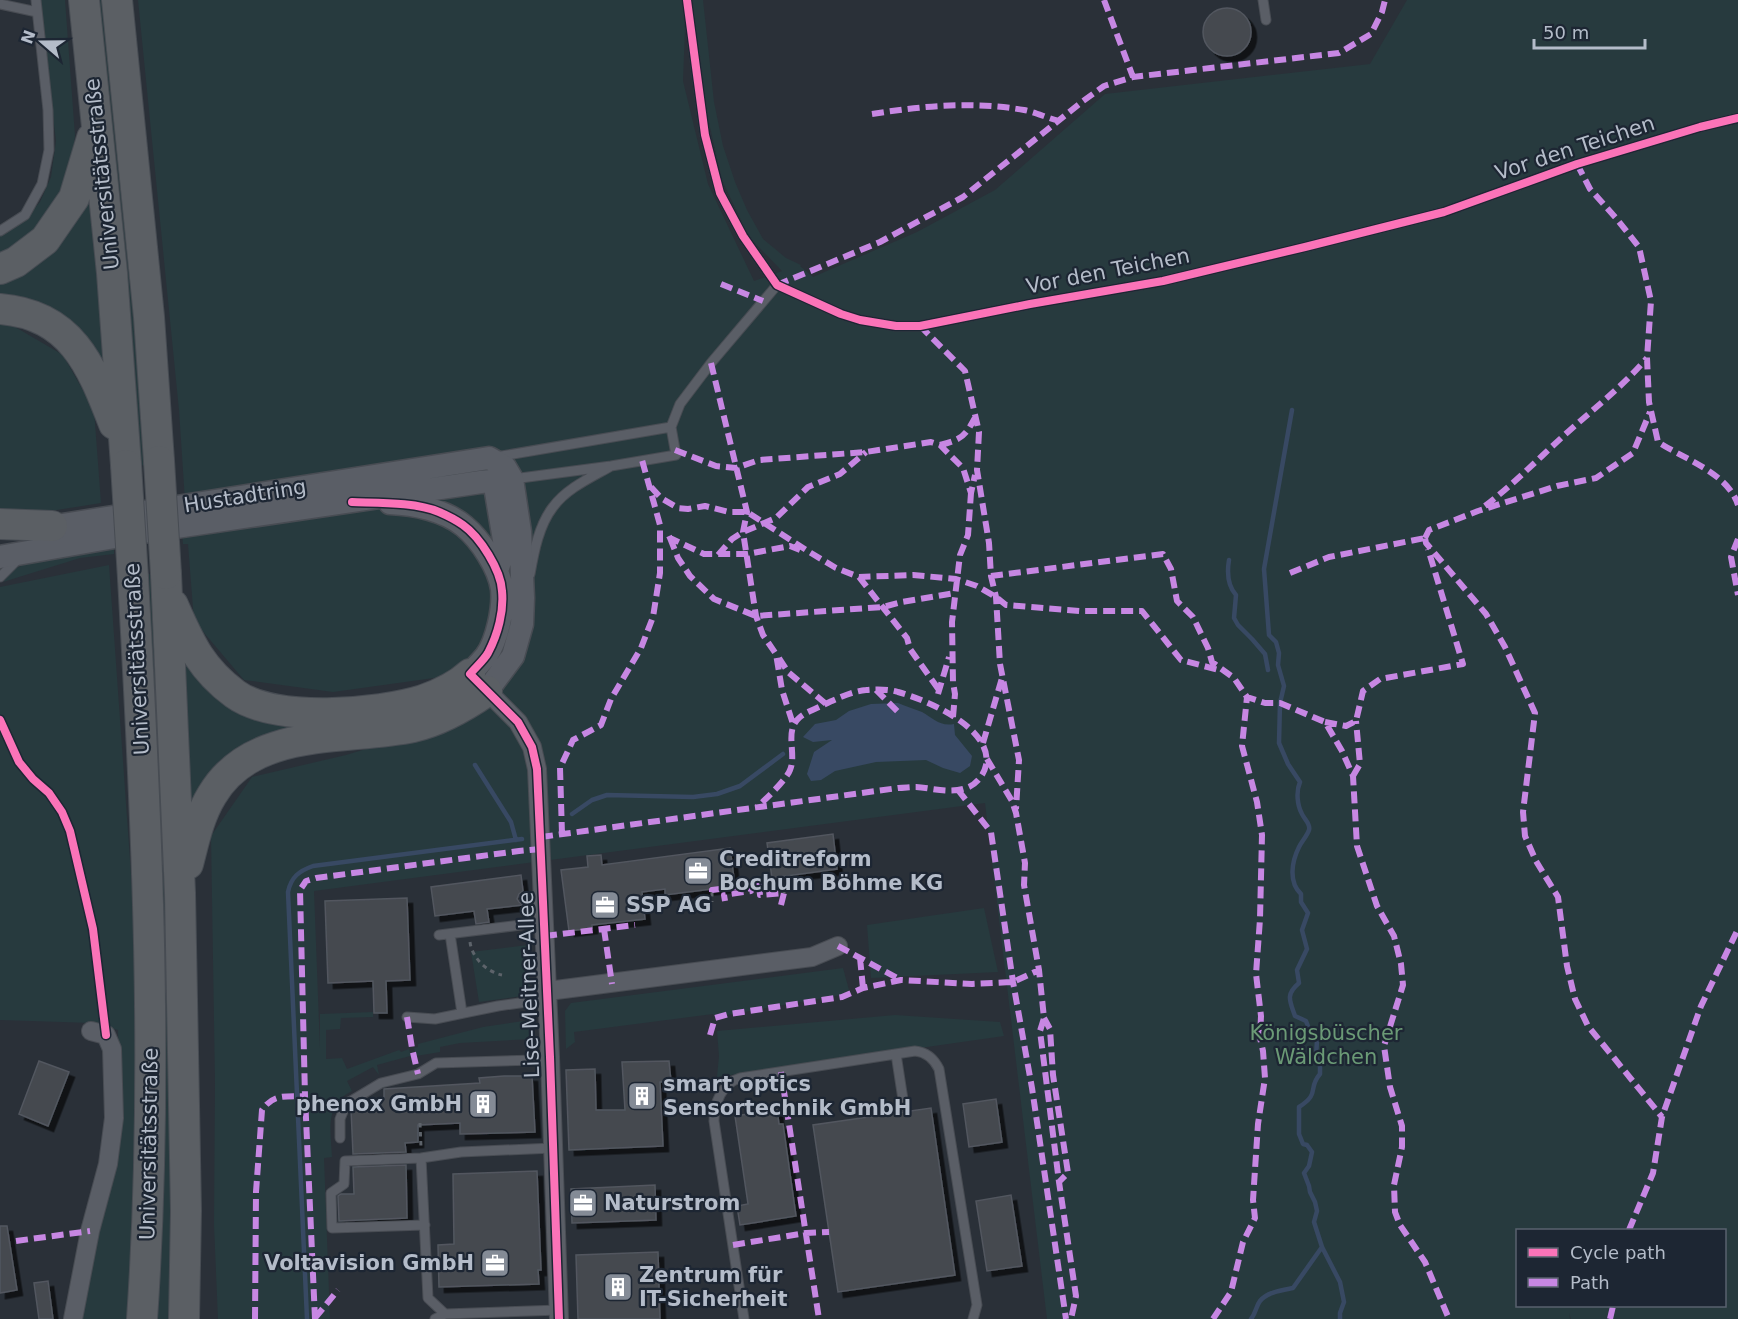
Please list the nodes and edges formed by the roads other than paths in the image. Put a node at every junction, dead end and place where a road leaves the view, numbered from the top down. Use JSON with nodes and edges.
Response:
{"nodes":[{"id":1,"x":36,"y":0,"type":"edge"},
{"id":2,"x":84,"y":0,"type":"edge"},
{"id":3,"x":117,"y":0,"type":"edge"},
{"id":4,"x":687,"y":0,"type":"edge"},
{"id":5,"x":1263,"y":0,"type":"edge"},
{"id":6,"x":0,"y":4,"type":"edge"},
{"id":7,"x":37,"y":12,"type":"junction"},
{"id":8,"x":1266,"y":20,"type":"dead end"},
{"id":9,"x":1738,"y":118,"type":"edge"},
{"id":10,"x":97,"y":123,"type":"junction"},
{"id":11,"x":0,"y":231,"type":"edge"},
{"id":12,"x":0,"y":269,"type":"edge"},
{"id":13,"x":777,"y":285,"type":"junction"},
{"id":14,"x":0,"y":309,"type":"edge"},
{"id":15,"x":671,"y":427,"type":"junction"},
{"id":16,"x":125,"y":458,"type":"junction"},
{"id":17,"x":612,"y":466,"type":"junction"},
{"id":18,"x":498,"y":472,"type":"junction"},
{"id":19,"x":352,"y":502,"type":"junction"},
{"id":20,"x":0,"y":524,"type":"edge"},
{"id":21,"x":52,"y":526,"type":"junction"},
{"id":22,"x":0,"y":536,"type":"edge"},
{"id":23,"x":24,"y":553,"type":"junction"},
{"id":24,"x":0,"y":557,"type":"edge"},
{"id":25,"x":497,"y":572,"type":"junction"},
{"id":26,"x":0,"y":577,"type":"edge"},
{"id":27,"x":166,"y":582,"type":"junction"},
{"id":28,"x":522,"y":624,"type":"junction"},
{"id":29,"x":479,"y":682,"type":"junction"},
{"id":30,"x":180,"y":893,"type":"junction"},
{"id":31,"x":524,"y":898,"type":"dead end"},
{"id":32,"x":543,"y":898,"type":"junction"},
{"id":33,"x":521,"y":925,"type":"dead end"},
{"id":34,"x":450,"y":934,"type":"junction"},
{"id":35,"x":440,"y":935,"type":"dead end"},
{"id":36,"x":838,"y":946,"type":"dead end"},
{"id":37,"x":548,"y":995,"type":"junction"},
{"id":38,"x":462,"y":1013,"type":"junction"},
{"id":39,"x":407,"y":1017,"type":"dead end"},
{"id":40,"x":91,"y":1031,"type":"dead end"},
{"id":41,"x":896,"y":1054,"type":"junction"},
{"id":42,"x":550,"y":1057,"type":"junction"},
{"id":43,"x":904,"y":1106,"type":"dead end"},
{"id":44,"x":340,"y":1138,"type":"dead end"},
{"id":45,"x":553,"y":1148,"type":"junction"},
{"id":46,"x":421,"y":1158,"type":"junction"},
{"id":47,"x":425,"y":1225,"type":"junction"},
{"id":48,"x":445,"y":1314,"type":"junction"},
{"id":49,"x":559,"y":1315,"type":"edge"},
{"id":50,"x":73,"y":1319,"type":"edge"},
{"id":51,"x":142,"y":1319,"type":"edge"},
{"id":52,"x":184,"y":1319,"type":"edge"},
{"id":53,"x":435,"y":1319,"type":"edge"},
{"id":54,"x":744,"y":1319,"type":"edge"},
{"id":55,"x":973,"y":1319,"type":"edge"}],
"edges":[{"from":1,"to":7,"type":"lane"},
{"from":2,"to":10,"type":"highway","name":"Universitätsstraße"},
{"from":3,"to":27,"type":"highway","name":"Universitätsstraße","bridge":true},
{"from":4,"to":13,"type":"lane","name":"Vor den Teichen"},
{"from":5,"to":8,"type":"lane"},
{"from":6,"to":7,"type":"lane"},
{"from":7,"to":11,"type":"lane"},
{"from":9,"to":13,"type":"lane","name":"Vor den Teichen"},
{"from":10,"to":12,"type":"highway"},
{"from":10,"to":16,"type":"highway","name":"Universitätsstraße"},
{"from":13,"to":15,"type":"lane"},
{"from":14,"to":16,"type":"highway"},
{"from":15,"to":17,"type":"lane","name":"Hustadtring"},
{"from":15,"to":18,"type":"lane","name":"Hustadtring"},
{"from":16,"to":51,"type":"highway","name":"Universitätsstraße","bridge":true},
{"from":17,"to":18,"type":"lane","name":"Hustadtring"},
{"from":17,"to":28,"type":"lane","name":"Hustadtring"},
{"from":18,"to":19,"type":"street","name":"Hustadtring"},
{"from":18,"to":21,"type":"street","name":"Hustadtring"},
{"from":18,"to":25,"type":"street","name":"Hustadtring"},
{"from":18,"to":28,"type":"street","name":"Hustadtring"},
{"from":19,"to":23,"type":"street","name":"Hustadtring"},
{"from":19,"to":25,"type":"street","name":"Hustadtring"},
{"from":20,"to":21,"type":"highway"},
{"from":21,"to":22,"type":"street","name":"Hustadtring"},
{"from":23,"to":24,"type":"street","name":"Hustadtring"},
{"from":23,"to":26,"type":"lane"},
{"from":25,"to":29,"type":"street","name":"Hustadtring"},
{"from":27,"to":29,"type":"highway"},
{"from":27,"to":30,"type":"highway","name":"Universitätsstraße"},
{"from":28,"to":29,"type":"street","name":"Hustadtring"},
{"from":29,"to":30,"type":"highway"},
{"from":29,"to":32,"type":"street","name":"Lise-Meitner-Allee"},
{"from":30,"to":52,"type":"highway","name":"Universitätsstraße"},
{"from":31,"to":32,"type":"lane"},
{"from":32,"to":37,"type":"street","name":"Lise-Meitner-Allee"},
{"from":33,"to":34,"type":"lane"},
{"from":34,"to":35,"type":"lane"},
{"from":34,"to":38,"type":"lane"},
{"from":36,"to":37,"type":"street","name":"Lise-Meitner-Allee"},
{"from":37,"to":38,"type":"lane","name":"Lise-Meitner-Allee"},
{"from":37,"to":42,"type":"street","name":"Lise-Meitner-Allee"},
{"from":38,"to":39,"type":"lane","name":"Lise-Meitner-Allee"},
{"from":40,"to":50,"type":"street"},
{"from":41,"to":43,"type":"lane"},
{"from":41,"to":54,"type":"lane"},
{"from":41,"to":55,"type":"lane"},
{"from":42,"to":44,"type":"lane"},
{"from":42,"to":45,"type":"street","name":"Lise-Meitner-Allee"},
{"from":45,"to":46,"type":"lane"},
{"from":45,"to":49,"type":"street","name":"Lise-Meitner-Allee"},
{"from":46,"to":47,"type":"lane"},
{"from":46,"to":47,"type":"lane"},
{"from":47,"to":48,"type":"lane"},
{"from":48,"to":49,"type":"lane","name":"Lise-Meitner-Allee"},
{"from":48,"to":53,"type":"lane"}]}
